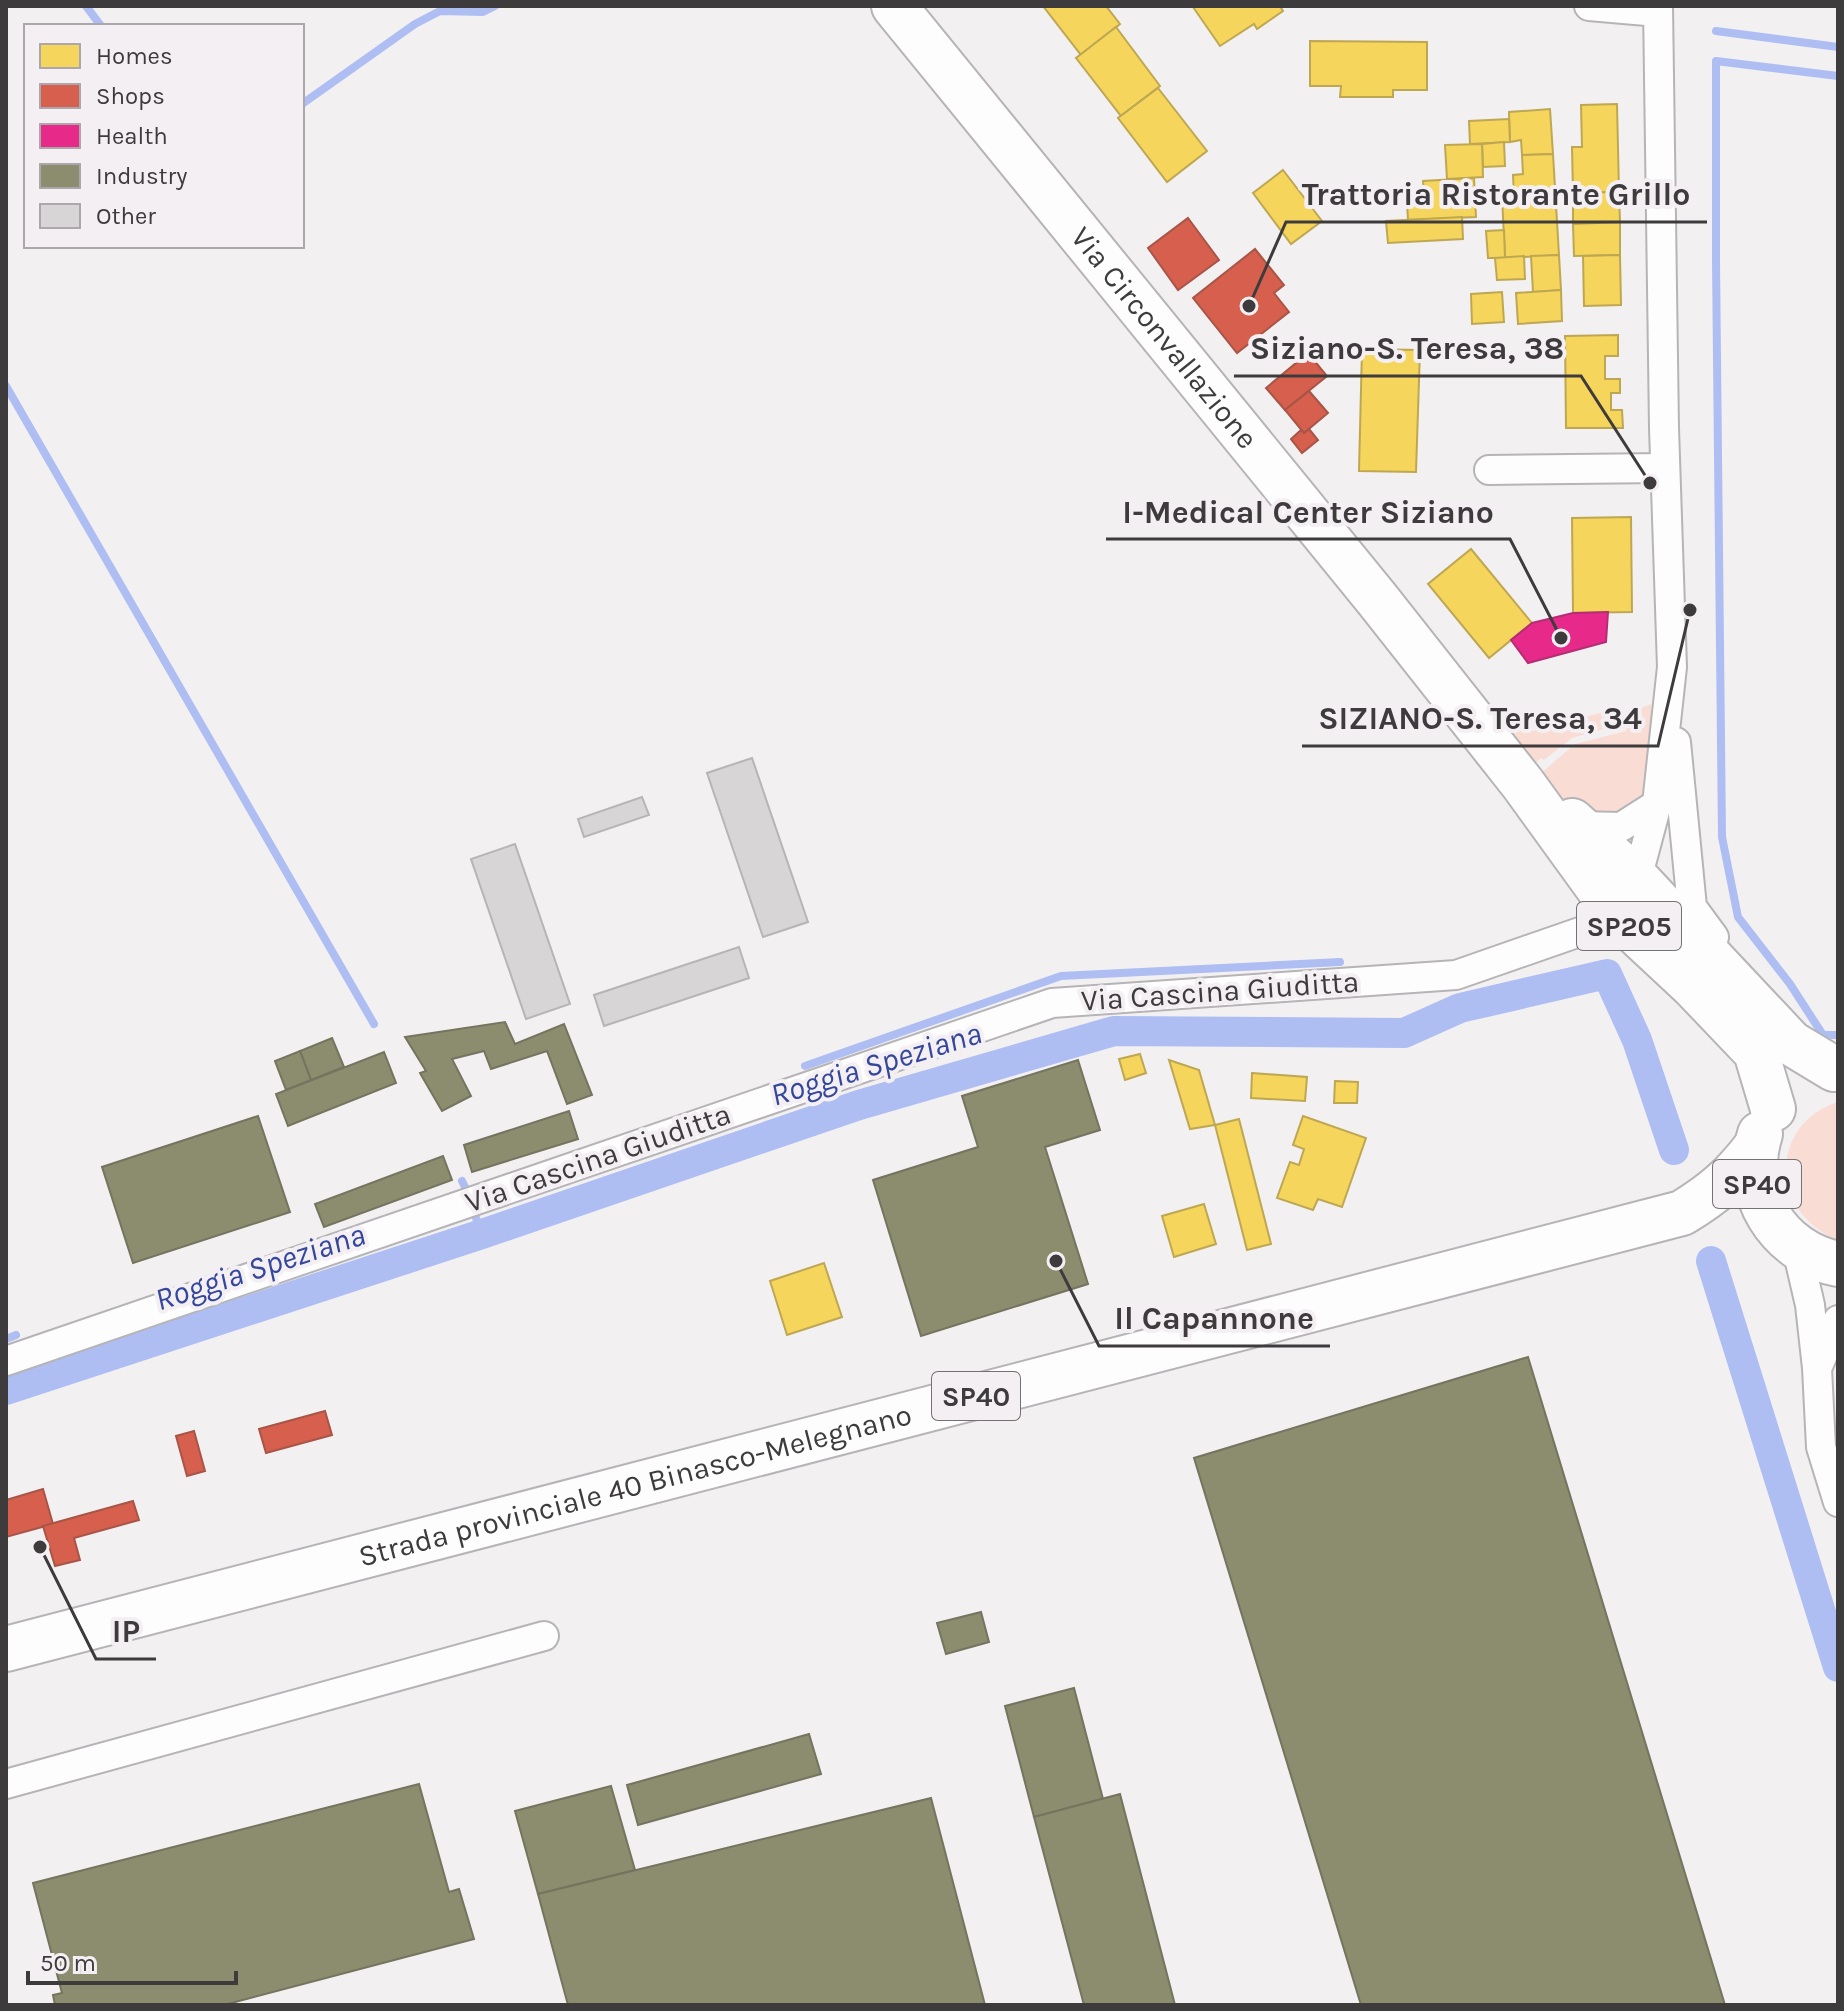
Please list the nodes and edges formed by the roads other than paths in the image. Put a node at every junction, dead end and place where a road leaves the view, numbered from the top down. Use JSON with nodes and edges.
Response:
{"nodes":[{"id":1,"x":894,"y":6,"type":"edge"},
{"id":2,"x":1589,"y":6,"type":"edge"},
{"id":3,"x":1658,"y":9,"type":"edge"},
{"id":4,"x":1665,"y":468,"type":"junction"},
{"id":5,"x":1489,"y":470,"type":"dead end"},
{"id":6,"x":1671,"y":694,"type":"junction"},
{"id":7,"x":1523,"y":784,"type":"junction"},
{"id":8,"x":1657,"y":804,"type":"junction"},
{"id":9,"x":1579,"y":826,"type":"junction"},
{"id":10,"x":1637,"y":879,"type":"junction"},
{"id":11,"x":1620,"y":918,"type":"junction"},
{"id":12,"x":1764,"y":1037,"type":"junction"},
{"id":13,"x":1836,"y":1069,"type":"edge"},
{"id":14,"x":1765,"y":1128,"type":"junction"},
{"id":15,"x":1682,"y":1213,"type":"junction"},
{"id":16,"x":1786,"y":1238,"type":"junction"},
{"id":17,"x":1838,"y":1264,"type":"edge"},
{"id":18,"x":1838,"y":1320,"type":"edge"},
{"id":19,"x":6,"y":1361,"type":"edge"},
{"id":20,"x":1817,"y":1368,"type":"junction"},
{"id":21,"x":1838,"y":1502,"type":"edge"},
{"id":22,"x":544,"y":1636,"type":"dead end"},
{"id":23,"x":6,"y":1649,"type":"edge"},
{"id":24,"x":6,"y":1784,"type":"edge"}],
"edges":[{"from":1,"to":7,"type":"main road","name":"Via Circonvallazione","number":"SP205"},
{"from":2,"to":3,"type":"street"},
{"from":3,"to":4,"type":"street"},
{"from":4,"to":5,"type":"street"},
{"from":4,"to":6,"type":"street"},
{"from":6,"to":8,"type":"street"},
{"from":6,"to":12,"type":"street"},
{"from":7,"to":9,"type":"main road","number":"SP205"},
{"from":7,"to":11,"type":"main road","number":"SP205"},
{"from":8,"to":9,"type":"street"},
{"from":8,"to":10,"type":"street"},
{"from":9,"to":10,"type":"main road","number":"SP205"},
{"from":10,"to":12,"type":"main road","number":"SP205"},
{"from":11,"to":12,"type":"main road","number":"SP205"},
{"from":11,"to":19,"type":"street","name":"Via Cascina Giuditta"},
{"from":12,"to":13,"type":"main road","number":"SP205"},
{"from":12,"to":14,"type":"main road","number":"SP205"},
{"from":13,"to":14,"type":"main road","name":"Strada provinciale 40 Binasco-Melegnano","number":"SP40"},
{"from":14,"to":15,"type":"main road","name":"Strada provinciale 40 Binasco-Melegnano","number":"SP40"},
{"from":14,"to":16,"type":"main road","number":"SP40"},
{"from":15,"to":16,"type":"main road","name":"Strada provinciale 40 Binasco-Melegnano","number":"SP40"},
{"from":15,"to":23,"type":"main road","name":"Strada provinciale 40 Binasco-Melegnano","number":"SP40"},
{"from":16,"to":17,"type":"main road","name":"Strada provinciale 40 Binasco-Melegnano","number":"SP40"},
{"from":16,"to":20,"type":"street"},
{"from":18,"to":20,"type":"street"},
{"from":20,"to":21,"type":"street"},
{"from":22,"to":24,"type":"street"}]}
